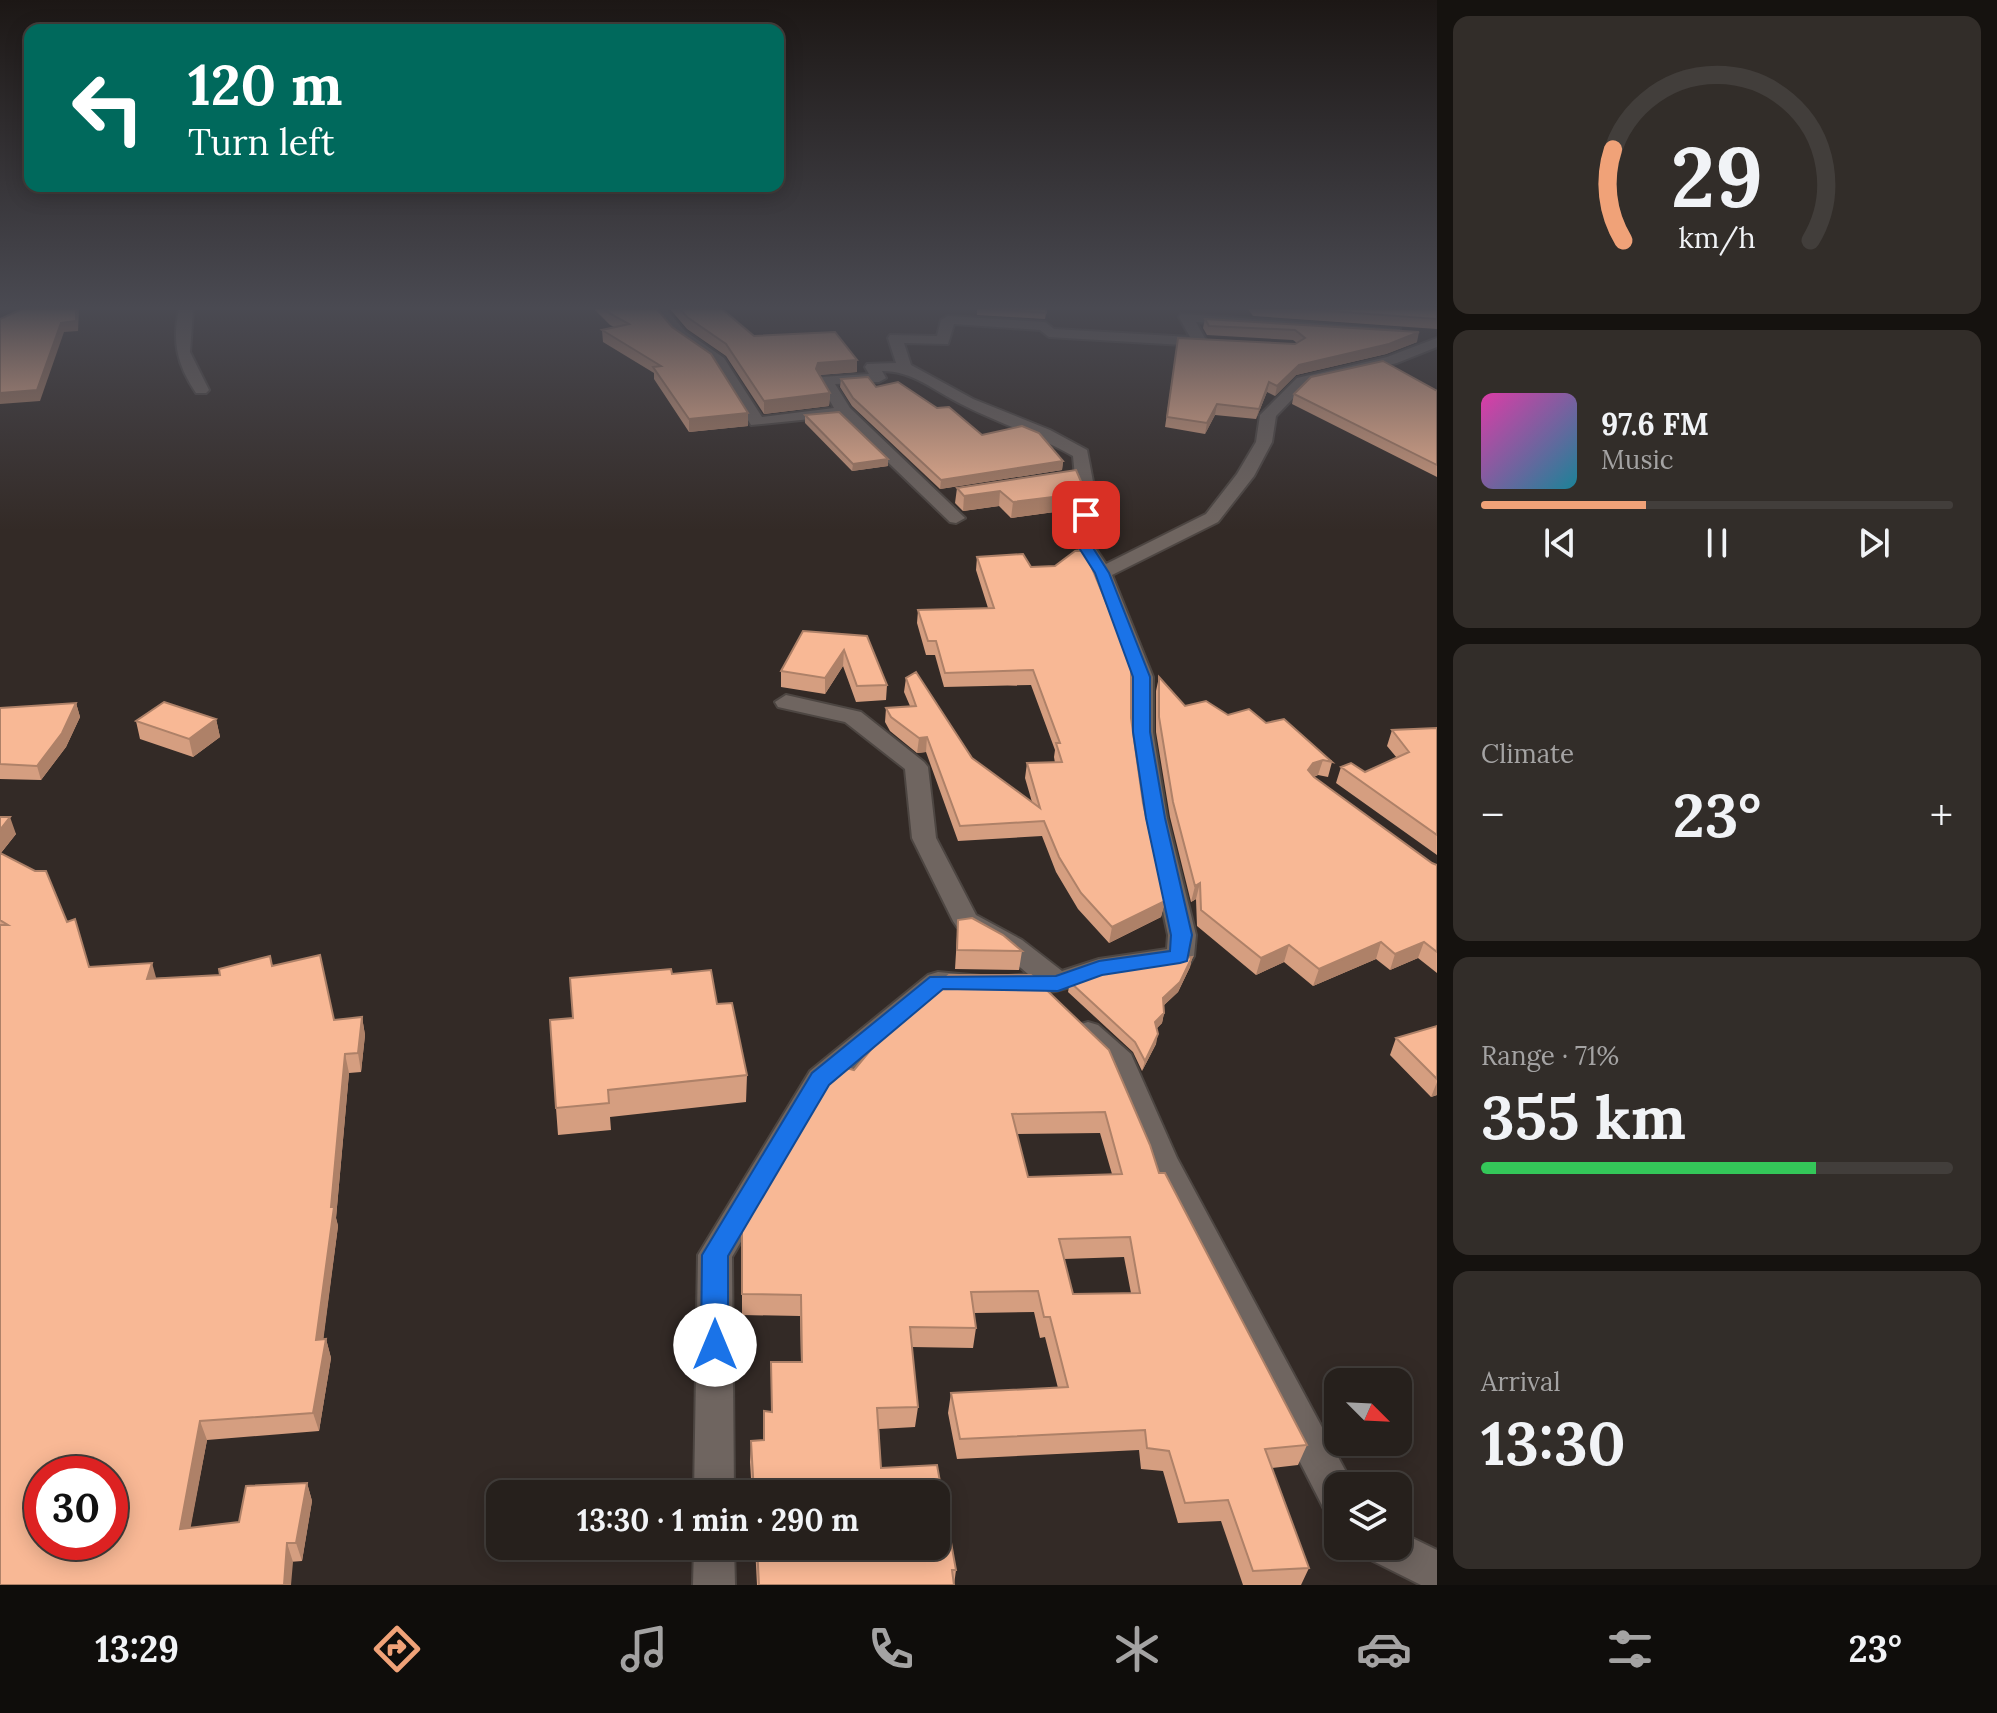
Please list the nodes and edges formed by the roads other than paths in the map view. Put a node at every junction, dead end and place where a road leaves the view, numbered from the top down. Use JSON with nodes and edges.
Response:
{"nodes":[{"id":1,"x":197,"y":383,"type":"edge"},
{"id":2,"x":733,"y":383,"type":"edge"},
{"id":3,"x":827,"y":383,"type":"edge"},
{"id":4,"x":934,"y":383,"type":"edge"},
{"id":5,"x":1300,"y":383,"type":"edge"},
{"id":6,"x":201,"y":390,"type":"dead end"},
{"id":7,"x":844,"y":411,"type":"junction"},
{"id":8,"x":956,"y":518,"type":"dead end"},
{"id":9,"x":1102,"y":573,"type":"junction"},
{"id":10,"x":786,"y":702,"type":"dead end"},
{"id":11,"x":1048,"y":984,"type":"junction"},
{"id":12,"x":1325,"y":1472,"type":"edge"},
{"id":13,"x":714,"y":1480,"type":"edge"},
{"id":14,"x":1412,"y":1559,"type":"edge"},
{"id":15,"x":714,"y":1560,"type":"edge"},
{"id":16,"x":1437,"y":1571,"type":"edge"},
{"id":17,"x":714,"y":1585,"type":"edge"}],
"edges":[{"from":1,"to":6,"type":"street"},
{"from":2,"to":7,"type":"street"},
{"from":3,"to":7,"type":"street"},
{"from":4,"to":9,"type":"street"},
{"from":5,"to":9,"type":"street"},
{"from":7,"to":8,"type":"street"},
{"from":9,"to":11,"type":"street"},
{"from":10,"to":11,"type":"street"},
{"from":11,"to":12,"type":"street"},
{"from":11,"to":13,"type":"street"},
{"from":14,"to":16,"type":"street"},
{"from":15,"to":17,"type":"street"}]}
